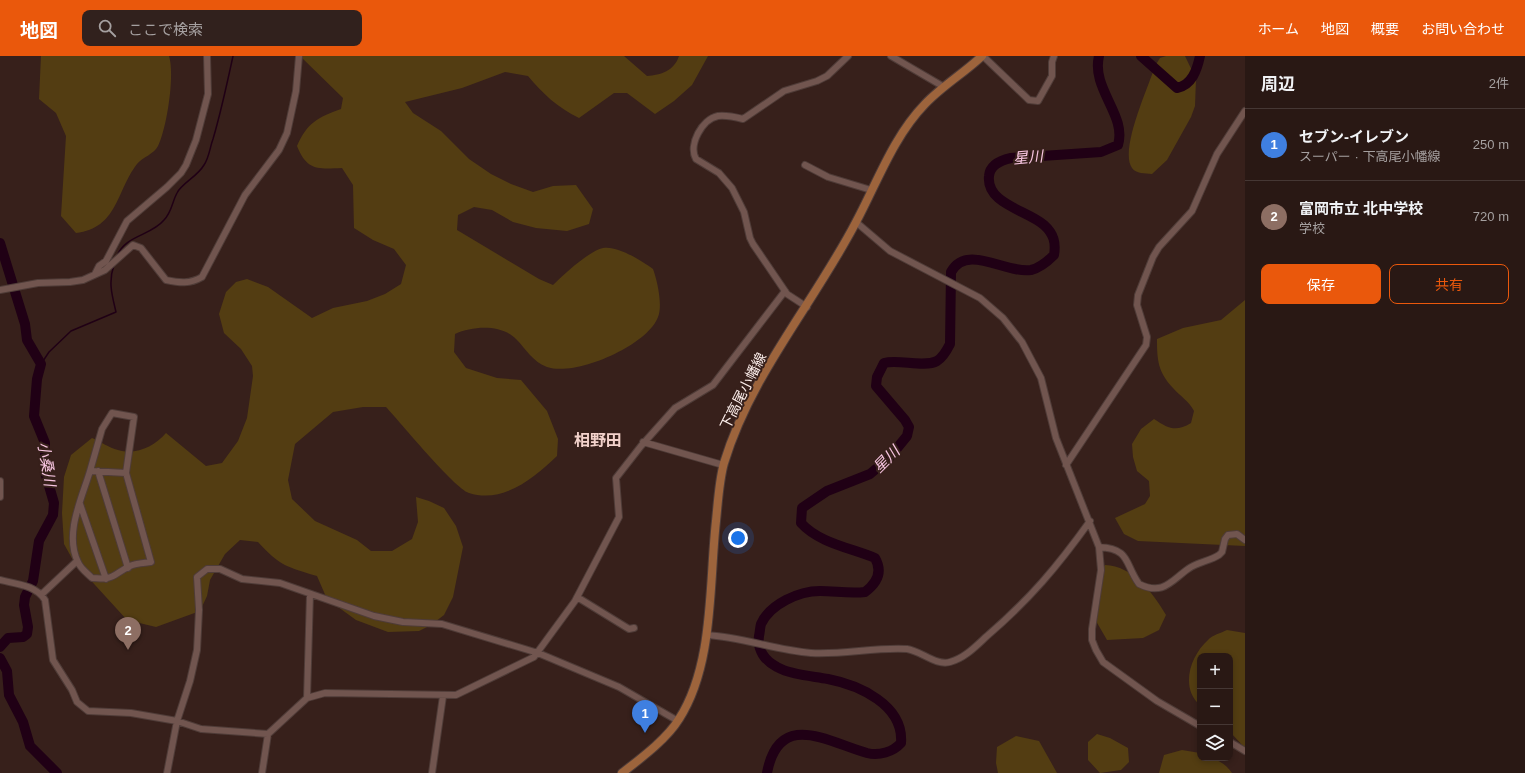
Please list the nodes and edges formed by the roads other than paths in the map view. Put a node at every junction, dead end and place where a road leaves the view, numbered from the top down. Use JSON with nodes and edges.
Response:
{"nodes":[{"id":1,"x":207,"y":56,"type":"edge"},
{"id":2,"x":299,"y":56,"type":"edge"},
{"id":3,"x":848,"y":56,"type":"edge"},
{"id":4,"x":891,"y":56,"type":"edge"},
{"id":5,"x":983,"y":56,"type":"edge"},
{"id":6,"x":1054,"y":56,"type":"edge"},
{"id":7,"x":944,"y":88,"type":"junction"},
{"id":8,"x":1245,"y":111,"type":"edge"},
{"id":9,"x":805,"y":165,"type":"dead end"},
{"id":10,"x":872,"y":190,"type":"junction"},
{"id":11,"x":856,"y":222,"type":"junction"},
{"id":12,"x":95,"y":274,"type":"junction"},
{"id":13,"x":0,"y":290,"type":"edge"},
{"id":14,"x":785,"y":291,"type":"junction"},
{"id":15,"x":806,"y":307,"type":"junction"},
{"id":16,"x":643,"y":442,"type":"junction"},
{"id":17,"x":724,"y":465,"type":"junction"},
{"id":18,"x":1066,"y":465,"type":"junction"},
{"id":19,"x":90,"y":471,"type":"junction"},
{"id":20,"x":98,"y":472,"type":"junction"},
{"id":21,"x":126,"y":472,"type":"junction"},
{"id":22,"x":0,"y":480,"type":"edge"},
{"id":23,"x":0,"y":497,"type":"edge"},
{"id":24,"x":80,"y":504,"type":"junction"},
{"id":25,"x":1090,"y":521,"type":"junction"},
{"id":26,"x":1245,"y":540,"type":"edge"},
{"id":27,"x":1099,"y":547,"type":"junction"},
{"id":28,"x":77,"y":561,"type":"junction"},
{"id":29,"x":128,"y":568,"type":"junction"},
{"id":30,"x":106,"y":579,"type":"junction"},
{"id":31,"x":0,"y":580,"type":"edge"},
{"id":32,"x":42,"y":594,"type":"junction"},
{"id":33,"x":310,"y":594,"type":"junction"},
{"id":34,"x":577,"y":597,"type":"junction"},
{"id":35,"x":634,"y":628,"type":"dead end"},
{"id":36,"x":706,"y":635,"type":"junction"},
{"id":37,"x":538,"y":653,"type":"junction"},
{"id":38,"x":443,"y":696,"type":"junction"},
{"id":39,"x":307,"y":698,"type":"junction"},
{"id":40,"x":177,"y":721,"type":"junction"},
{"id":41,"x":678,"y":721,"type":"junction"},
{"id":42,"x":1198,"y":725,"type":"edge"},
{"id":43,"x":268,"y":734,"type":"junction"},
{"id":44,"x":1233,"y":744,"type":"edge"},
{"id":45,"x":1245,"y":751,"type":"edge"},
{"id":46,"x":626,"y":772,"type":"edge"},
{"id":47,"x":167,"y":773,"type":"edge"},
{"id":48,"x":262,"y":773,"type":"edge"},
{"id":49,"x":432,"y":773,"type":"edge"}],
"edges":[{"from":1,"to":12,"type":"street"},
{"from":2,"to":12,"type":"street"},
{"from":3,"to":14,"type":"street"},
{"from":4,"to":7,"type":"street"},
{"from":5,"to":6,"type":"street"},
{"from":5,"to":7,"type":"main road","name":"下高尾小幡線"},
{"from":7,"to":10,"type":"main road","name":"下高尾小幡線"},
{"from":8,"to":18,"type":"street"},
{"from":9,"to":10,"type":"street"},
{"from":10,"to":11,"type":"main road","name":"下高尾小幡線"},
{"from":11,"to":15,"type":"main road","name":"下高尾小幡線"},
{"from":11,"to":18,"type":"street"},
{"from":12,"to":13,"type":"street"},
{"from":14,"to":15,"type":"street"},
{"from":14,"to":16,"type":"street"},
{"from":15,"to":17,"type":"main road","name":"下高尾小幡線"},
{"from":16,"to":17,"type":"street"},
{"from":16,"to":34,"type":"street"},
{"from":17,"to":36,"type":"main road","name":"下高尾小幡線"},
{"from":18,"to":25,"type":"street"},
{"from":19,"to":20,"type":"street"},
{"from":19,"to":21,"type":"street"},
{"from":19,"to":24,"type":"street"},
{"from":20,"to":21,"type":"street"},
{"from":20,"to":29,"type":"street"},
{"from":21,"to":29,"type":"street"},
{"from":22,"to":23,"type":"street"},
{"from":24,"to":28,"type":"street"},
{"from":24,"to":30,"type":"street"},
{"from":25,"to":27,"type":"street"},
{"from":25,"to":36,"type":"street"},
{"from":26,"to":27,"type":"street"},
{"from":27,"to":42,"type":"street"},
{"from":28,"to":30,"type":"street"},
{"from":28,"to":32,"type":"street"},
{"from":29,"to":30,"type":"street"},
{"from":31,"to":32,"type":"street"},
{"from":32,"to":40,"type":"street"},
{"from":33,"to":37,"type":"street"},
{"from":33,"to":39,"type":"street"},
{"from":33,"to":40,"type":"street"},
{"from":34,"to":35,"type":"street"},
{"from":34,"to":37,"type":"street"},
{"from":36,"to":41,"type":"main road","name":"下高尾小幡線"},
{"from":37,"to":38,"type":"street"},
{"from":37,"to":41,"type":"street"},
{"from":38,"to":39,"type":"street"},
{"from":38,"to":49,"type":"street"},
{"from":39,"to":43,"type":"street"},
{"from":40,"to":43,"type":"street"},
{"from":40,"to":47,"type":"street"},
{"from":41,"to":46,"type":"main road","name":"下高尾小幡線"},
{"from":43,"to":48,"type":"street"},
{"from":44,"to":45,"type":"street"}]}
